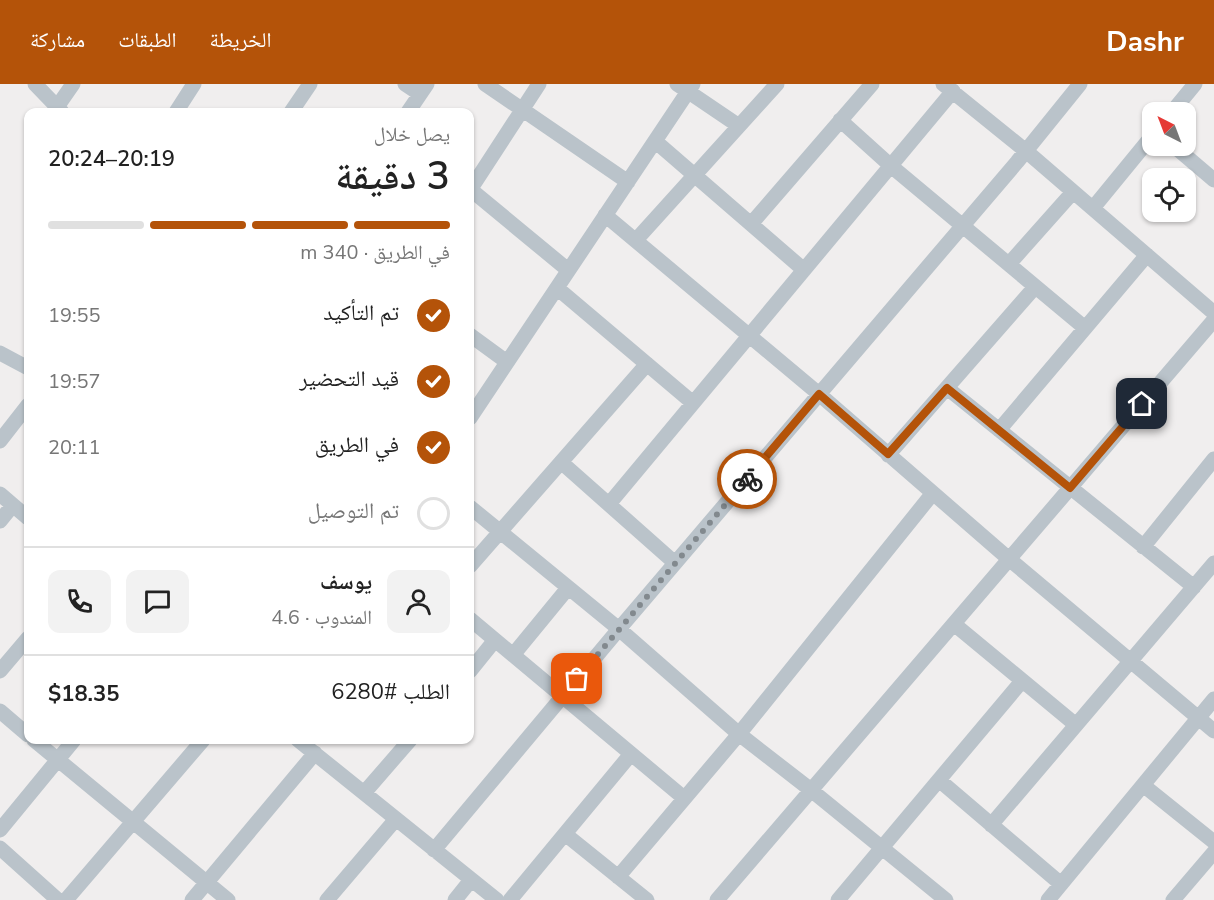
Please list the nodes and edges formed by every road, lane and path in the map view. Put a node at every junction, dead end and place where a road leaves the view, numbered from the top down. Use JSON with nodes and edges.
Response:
{"nodes":[{"id":1,"x":35,"y":84,"type":"edge"},
{"id":2,"x":73,"y":84,"type":"edge"},
{"id":3,"x":194,"y":84,"type":"edge"},
{"id":4,"x":310,"y":84,"type":"edge"},
{"id":5,"x":405,"y":84,"type":"edge"},
{"id":6,"x":485,"y":84,"type":"edge"},
{"id":7,"x":539,"y":84,"type":"edge"},
{"id":8,"x":777,"y":84,"type":"edge"},
{"id":9,"x":872,"y":84,"type":"edge"},
{"id":10,"x":1080,"y":84,"type":"edge"},
{"id":11,"x":1195,"y":84,"type":"edge"},
{"id":12,"x":686,"y":87,"type":"edge"},
{"id":13,"x":948,"y":88,"type":"edge"},
{"id":14,"x":423,"y":89,"type":"edge"},
{"id":15,"x":1180,"y":102,"type":"edge"},
{"id":16,"x":58,"y":108,"type":"edge"},
{"id":17,"x":61,"y":108,"type":"edge"},
{"id":18,"x":179,"y":108,"type":"edge"},
{"id":19,"x":294,"y":108,"type":"edge"},
{"id":20,"x":411,"y":108,"type":"edge"},
{"id":21,"x":522,"y":109,"type":"junction"},
{"id":22,"x":840,"y":120,"type":"junction"},
{"id":23,"x":739,"y":126,"type":"junction"},
{"id":24,"x":655,"y":141,"type":"junction"},
{"id":25,"x":1142,"y":148,"type":"edge"},
{"id":26,"x":1026,"y":151,"type":"junction"},
{"id":27,"x":1186,"y":156,"type":"edge"},
{"id":28,"x":891,"y":166,"type":"junction"},
{"id":29,"x":694,"y":175,"type":"junction"},
{"id":30,"x":1214,"y":179,"type":"edge"},
{"id":31,"x":628,"y":182,"type":"junction"},
{"id":32,"x":474,"y":183,"type":"edge"},
{"id":33,"x":474,"y":192,"type":"edge"},
{"id":34,"x":1073,"y":192,"type":"junction"},
{"id":35,"x":1093,"y":208,"type":"junction"},
{"id":36,"x":605,"y":215,"type":"junction"},
{"id":37,"x":751,"y":224,"type":"junction"},
{"id":38,"x":963,"y":226,"type":"junction"},
{"id":39,"x":636,"y":240,"type":"junction"},
{"id":40,"x":1147,"y":255,"type":"junction"},
{"id":41,"x":1009,"y":264,"type":"junction"},
{"id":42,"x":568,"y":270,"type":"junction"},
{"id":43,"x":804,"y":270,"type":"junction"},
{"id":44,"x":1035,"y":286,"type":"junction"},
{"id":45,"x":557,"y":288,"type":"junction"},
{"id":46,"x":1214,"y":314,"type":"edge"},
{"id":47,"x":1214,"y":320,"type":"edge"},
{"id":48,"x":1085,"y":328,"type":"junction"},
{"id":49,"x":750,"y":336,"type":"junction"},
{"id":50,"x":474,"y":337,"type":"edge"},
{"id":51,"x":0,"y":353,"type":"edge"},
{"id":52,"x":507,"y":362,"type":"junction"},
{"id":53,"x":647,"y":364,"type":"junction"},
{"id":54,"x":24,"y":366,"type":"edge"},
{"id":55,"x":947,"y":388,"type":"junction"},
{"id":56,"x":819,"y":394,"type":"junction"},
{"id":57,"x":693,"y":403,"type":"junction"},
{"id":58,"x":24,"y":410,"type":"edge"},
{"id":59,"x":474,"y":412,"type":"edge"},
{"id":60,"x":999,"y":430,"type":"junction"},
{"id":61,"x":0,"y":441,"type":"edge"},
{"id":62,"x":888,"y":454,"type":"junction"},
{"id":63,"x":1214,"y":459,"type":"edge"},
{"id":64,"x":561,"y":462,"type":"junction"},
{"id":65,"x":1070,"y":488,"type":"junction"},
{"id":66,"x":933,"y":493,"type":"junction"},
{"id":67,"x":0,"y":494,"type":"edge"},
{"id":68,"x":609,"y":504,"type":"junction"},
{"id":69,"x":13,"y":505,"type":"junction"},
{"id":70,"x":474,"y":510,"type":"edge"},
{"id":71,"x":24,"y":515,"type":"edge"},
{"id":72,"x":0,"y":521,"type":"edge"},
{"id":73,"x":500,"y":532,"type":"junction"},
{"id":74,"x":1143,"y":547,"type":"junction"},
{"id":75,"x":1009,"y":559,"type":"junction"},
{"id":76,"x":474,"y":561,"type":"edge"},
{"id":77,"x":675,"y":562,"type":"junction"},
{"id":78,"x":1214,"y":563,"type":"edge"},
{"id":79,"x":1194,"y":587,"type":"junction"},
{"id":80,"x":568,"y":588,"type":"junction"},
{"id":81,"x":474,"y":622,"type":"edge"},
{"id":82,"x":954,"y":624,"type":"junction"},
{"id":83,"x":619,"y":629,"type":"junction"},
{"id":84,"x":495,"y":640,"type":"junction"},
{"id":85,"x":24,"y":643,"type":"edge"},
{"id":86,"x":513,"y":655,"type":"junction"},
{"id":87,"x":1131,"y":661,"type":"junction"},
{"id":88,"x":474,"y":666,"type":"edge"},
{"id":89,"x":0,"y":671,"type":"edge"},
{"id":90,"x":1022,"y":681,"type":"junction"},
{"id":91,"x":562,"y":696,"type":"junction"},
{"id":92,"x":1214,"y":699,"type":"edge"},
{"id":93,"x":0,"y":711,"type":"edge"},
{"id":94,"x":1199,"y":718,"type":"junction"},
{"id":95,"x":1076,"y":725,"type":"junction"},
{"id":96,"x":1214,"y":731,"type":"edge"},
{"id":97,"x":24,"y":732,"type":"edge"},
{"id":98,"x":739,"y":734,"type":"junction"},
{"id":99,"x":39,"y":744,"type":"edge"},
{"id":100,"x":71,"y":744,"type":"edge"},
{"id":101,"x":200,"y":744,"type":"edge"},
{"id":102,"x":303,"y":744,"type":"edge"},
{"id":103,"x":407,"y":744,"type":"edge"},
{"id":104,"x":315,"y":753,"type":"junction"},
{"id":105,"x":632,"y":754,"type":"junction"},
{"id":106,"x":58,"y":759,"type":"junction"},
{"id":107,"x":939,"y":780,"type":"junction"},
{"id":108,"x":1143,"y":785,"type":"junction"},
{"id":109,"x":811,"y":790,"type":"junction"},
{"id":110,"x":364,"y":793,"type":"junction"},
{"id":111,"x":684,"y":798,"type":"junction"},
{"id":112,"x":396,"y":819,"type":"junction"},
{"id":113,"x":133,"y":822,"type":"junction"},
{"id":114,"x":991,"y":825,"type":"junction"},
{"id":115,"x":0,"y":830,"type":"edge"},
{"id":116,"x":565,"y":834,"type":"junction"},
{"id":117,"x":1214,"y":842,"type":"edge"},
{"id":118,"x":0,"y":848,"type":"edge"},
{"id":119,"x":882,"y":848,"type":"junction"},
{"id":120,"x":434,"y":850,"type":"junction"},
{"id":121,"x":1214,"y":852,"type":"edge"},
{"id":122,"x":618,"y":877,"type":"junction"},
{"id":123,"x":471,"y":880,"type":"junction"},
{"id":124,"x":207,"y":882,"type":"junction"},
{"id":125,"x":1061,"y":884,"type":"junction"},
{"id":126,"x":58,"y":900,"type":"edge"},
{"id":127,"x":66,"y":900,"type":"edge"},
{"id":128,"x":192,"y":900,"type":"edge"},
{"id":129,"x":228,"y":900,"type":"edge"},
{"id":130,"x":327,"y":900,"type":"edge"},
{"id":131,"x":454,"y":900,"type":"edge"},
{"id":132,"x":497,"y":900,"type":"edge"},
{"id":133,"x":510,"y":900,"type":"edge"},
{"id":134,"x":647,"y":900,"type":"edge"},
{"id":135,"x":717,"y":900,"type":"edge"},
{"id":136,"x":838,"y":900,"type":"edge"},
{"id":137,"x":946,"y":900,"type":"edge"},
{"id":138,"x":1048,"y":900,"type":"edge"},
{"id":139,"x":1173,"y":900,"type":"edge"}],
"edges":[{"from":1,"to":16,"type":"street"},
{"from":2,"to":17,"type":"street"},
{"from":3,"to":18,"type":"street"},
{"from":4,"to":19,"type":"street"},
{"from":5,"to":14,"type":"street"},
{"from":6,"to":21,"type":"street"},
{"from":7,"to":21,"type":"street"},
{"from":8,"to":23,"type":"street"},
{"from":9,"to":22,"type":"street"},
{"from":10,"to":26,"type":"street"},
{"from":11,"to":15,"type":"street"},
{"from":12,"to":23,"type":"street"},
{"from":12,"to":24,"type":"street"},
{"from":13,"to":26,"type":"street"},
{"from":13,"to":28,"type":"street"},
{"from":14,"to":20,"type":"street"},
{"from":21,"to":31,"type":"street"},
{"from":21,"to":32,"type":"street"},
{"from":22,"to":28,"type":"street"},
{"from":22,"to":37,"type":"street"},
{"from":23,"to":29,"type":"street"},
{"from":24,"to":29,"type":"street"},
{"from":24,"to":31,"type":"street"},
{"from":25,"to":35,"type":"street"},
{"from":26,"to":34,"type":"street"},
{"from":26,"to":38,"type":"street"},
{"from":27,"to":30,"type":"street"},
{"from":28,"to":38,"type":"street"},
{"from":28,"to":43,"type":"street"},
{"from":29,"to":37,"type":"street"},
{"from":29,"to":39,"type":"street"},
{"from":31,"to":36,"type":"street"},
{"from":33,"to":42,"type":"street"},
{"from":34,"to":35,"type":"street"},
{"from":34,"to":41,"type":"street"},
{"from":35,"to":40,"type":"street"},
{"from":36,"to":39,"type":"street"},
{"from":36,"to":42,"type":"street"},
{"from":37,"to":43,"type":"street"},
{"from":38,"to":41,"type":"street"},
{"from":38,"to":56,"type":"street"},
{"from":39,"to":49,"type":"street"},
{"from":40,"to":46,"type":"street"},
{"from":40,"to":48,"type":"street"},
{"from":41,"to":44,"type":"street"},
{"from":42,"to":45,"type":"street"},
{"from":43,"to":49,"type":"street"},
{"from":44,"to":48,"type":"street"},
{"from":44,"to":55,"type":"street"},
{"from":45,"to":52,"type":"street"},
{"from":45,"to":53,"type":"street"},
{"from":47,"to":65,"type":"street"},
{"from":48,"to":60,"type":"street"},
{"from":49,"to":56,"type":"street"},
{"from":49,"to":57,"type":"street"},
{"from":50,"to":52,"type":"street"},
{"from":51,"to":54,"type":"street"},
{"from":52,"to":59,"type":"street"},
{"from":53,"to":57,"type":"street"},
{"from":53,"to":64,"type":"street"},
{"from":55,"to":60,"type":"street"},
{"from":55,"to":62,"type":"street"},
{"from":56,"to":62,"type":"street"},
{"from":56,"to":77,"type":"street"},
{"from":57,"to":68,"type":"street"},
{"from":58,"to":61,"type":"street"},
{"from":60,"to":65,"type":"street"},
{"from":62,"to":66,"type":"street"},
{"from":63,"to":74,"type":"street"},
{"from":64,"to":68,"type":"street"},
{"from":64,"to":73,"type":"street"},
{"from":65,"to":74,"type":"street"},
{"from":65,"to":75,"type":"street"},
{"from":66,"to":75,"type":"street"},
{"from":66,"to":98,"type":"street"},
{"from":67,"to":69,"type":"street"},
{"from":68,"to":77,"type":"street"},
{"from":69,"to":71,"type":"street"},
{"from":69,"to":72,"type":"street"},
{"from":70,"to":73,"type":"street"},
{"from":73,"to":76,"type":"street"},
{"from":73,"to":80,"type":"street"},
{"from":74,"to":79,"type":"street"},
{"from":75,"to":82,"type":"street"},
{"from":75,"to":87,"type":"street"},
{"from":77,"to":83,"type":"street"},
{"from":78,"to":79,"type":"street"},
{"from":79,"to":87,"type":"street"},
{"from":80,"to":83,"type":"street"},
{"from":80,"to":86,"type":"street"},
{"from":81,"to":84,"type":"street"},
{"from":82,"to":90,"type":"street"},
{"from":82,"to":109,"type":"street"},
{"from":83,"to":91,"type":"street"},
{"from":83,"to":98,"type":"street"},
{"from":84,"to":86,"type":"street"},
{"from":84,"to":88,"type":"street"},
{"from":85,"to":89,"type":"street"},
{"from":86,"to":91,"type":"street"},
{"from":87,"to":94,"type":"street"},
{"from":87,"to":95,"type":"street"},
{"from":90,"to":95,"type":"street"},
{"from":90,"to":107,"type":"street"},
{"from":91,"to":105,"type":"street"},
{"from":91,"to":120,"type":"street"},
{"from":92,"to":94,"type":"street"},
{"from":93,"to":97,"type":"street"},
{"from":94,"to":96,"type":"street"},
{"from":94,"to":108,"type":"street"},
{"from":95,"to":114,"type":"street"},
{"from":98,"to":109,"type":"street"},
{"from":98,"to":111,"type":"street"},
{"from":99,"to":106,"type":"street"},
{"from":100,"to":106,"type":"street"},
{"from":101,"to":113,"type":"street"},
{"from":102,"to":104,"type":"street"},
{"from":103,"to":110,"type":"street"},
{"from":104,"to":110,"type":"street"},
{"from":104,"to":124,"type":"street"},
{"from":105,"to":111,"type":"street"},
{"from":105,"to":116,"type":"street"},
{"from":106,"to":113,"type":"street"},
{"from":106,"to":115,"type":"street"},
{"from":107,"to":114,"type":"street"},
{"from":107,"to":119,"type":"street"},
{"from":108,"to":117,"type":"street"},
{"from":108,"to":125,"type":"street"},
{"from":109,"to":119,"type":"street"},
{"from":109,"to":135,"type":"street"},
{"from":110,"to":112,"type":"street"},
{"from":111,"to":122,"type":"street"},
{"from":112,"to":120,"type":"street"},
{"from":112,"to":130,"type":"street"},
{"from":113,"to":124,"type":"street"},
{"from":113,"to":127,"type":"street"},
{"from":114,"to":125,"type":"street"},
{"from":116,"to":122,"type":"street"},
{"from":116,"to":133,"type":"street"},
{"from":118,"to":126,"type":"street"},
{"from":119,"to":136,"type":"street"},
{"from":119,"to":137,"type":"street"},
{"from":120,"to":123,"type":"street"},
{"from":121,"to":139,"type":"street"},
{"from":122,"to":134,"type":"street"},
{"from":123,"to":131,"type":"street"},
{"from":123,"to":132,"type":"street"},
{"from":124,"to":128,"type":"street"},
{"from":124,"to":129,"type":"street"},
{"from":125,"to":138,"type":"street"}]}
